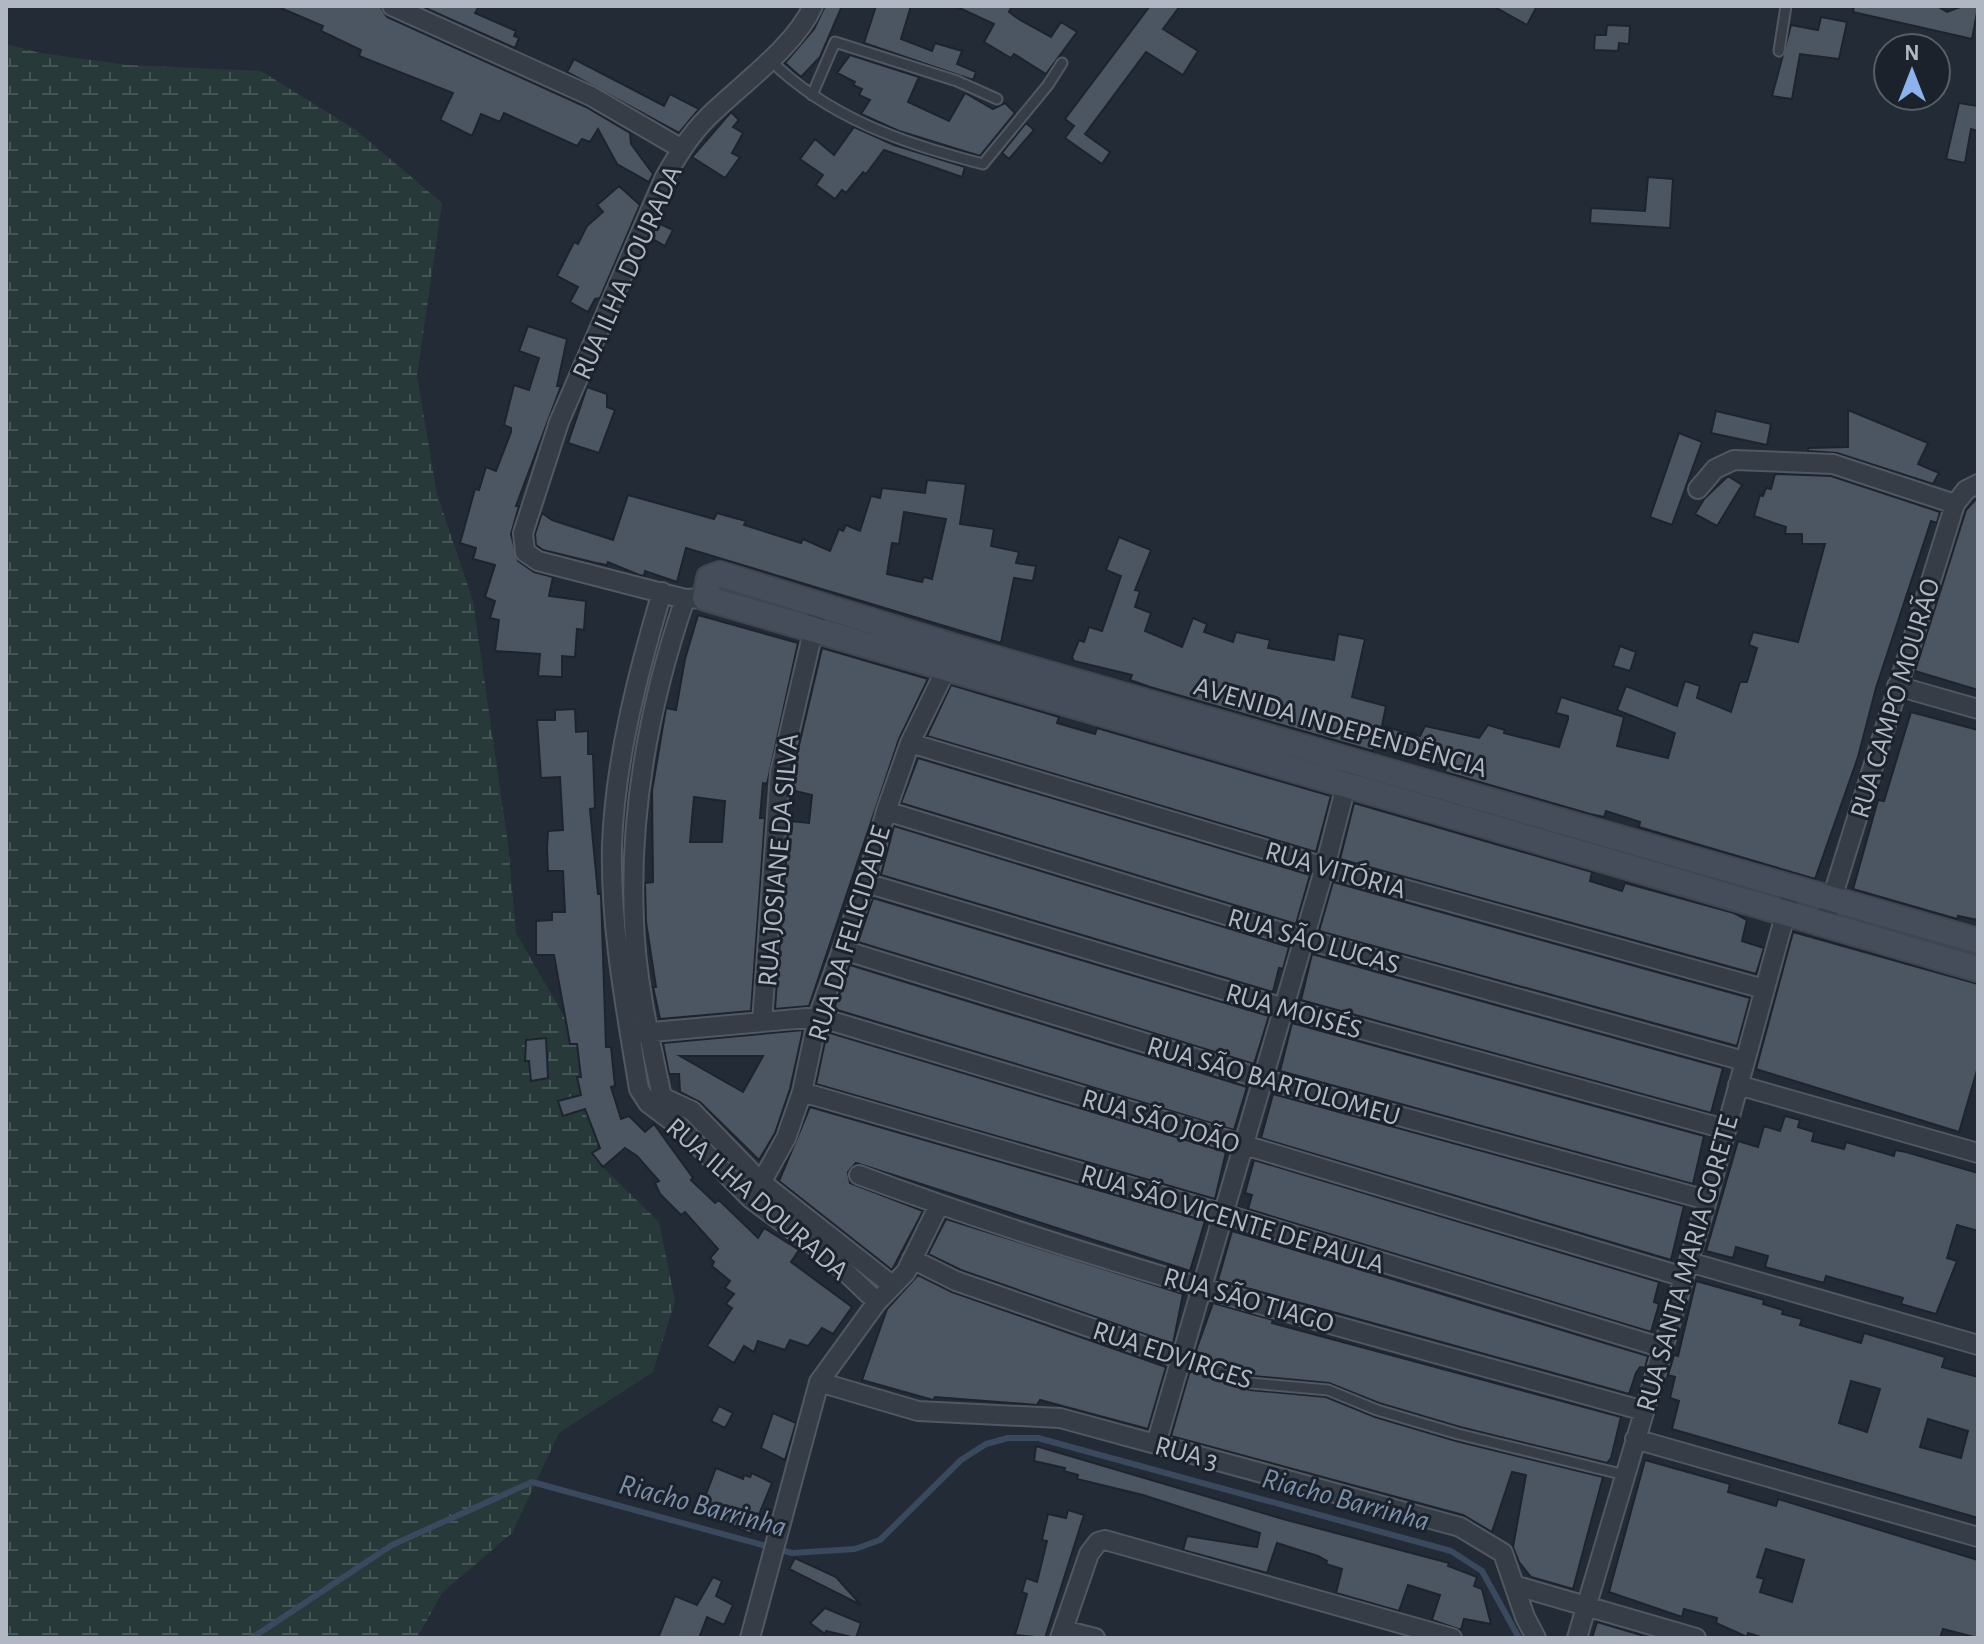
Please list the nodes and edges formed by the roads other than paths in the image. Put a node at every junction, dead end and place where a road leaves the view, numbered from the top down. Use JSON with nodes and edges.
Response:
{"nodes":[{"id":1,"x":392,"y":6,"type":"edge"},
{"id":2,"x":813,"y":6,"type":"edge"},
{"id":3,"x":1786,"y":6,"type":"edge"},
{"id":4,"x":1779,"y":51,"type":"dead end"},
{"id":5,"x":769,"y":59,"type":"junction"},
{"id":6,"x":1062,"y":63,"type":"dead end"},
{"id":7,"x":812,"y":95,"type":"junction"},
{"id":8,"x":997,"y":99,"type":"dead end"},
{"id":9,"x":682,"y":149,"type":"junction"},
{"id":10,"x":1978,"y":484,"type":"edge"},
{"id":11,"x":1698,"y":489,"type":"dead end"},
{"id":12,"x":1955,"y":504,"type":"junction"},
{"id":13,"x":662,"y":592,"type":"junction"},
{"id":14,"x":695,"y":598,"type":"junction"},
{"id":15,"x":816,"y":617,"type":"junction"},
{"id":16,"x":643,"y":656,"type":"junction"},
{"id":17,"x":952,"y":657,"type":"junction"},
{"id":18,"x":664,"y":660,"type":"junction"},
{"id":19,"x":1897,"y":686,"type":"junction"},
{"id":20,"x":1145,"y":701,"type":"junction"},
{"id":21,"x":1978,"y":709,"type":"edge"},
{"id":22,"x":1138,"y":725,"type":"junction"},
{"id":23,"x":910,"y":743,"type":"junction"},
{"id":24,"x":1352,"y":762,"type":"junction"},
{"id":25,"x":1346,"y":786,"type":"junction"},
{"id":26,"x":886,"y":811,"type":"junction"},
{"id":27,"x":1577,"y":824,"type":"junction"},
{"id":28,"x":612,"y":843,"type":"junction"},
{"id":29,"x":634,"y":844,"type":"junction"},
{"id":30,"x":1570,"y":850,"type":"junction"},
{"id":31,"x":1325,"y":867,"type":"junction"},
{"id":32,"x":866,"y":883,"type":"junction"},
{"id":33,"x":1793,"y":887,"type":"junction"},
{"id":34,"x":1831,"y":898,"type":"junction"},
{"id":35,"x":1785,"y":913,"type":"junction"},
{"id":36,"x":1824,"y":923,"type":"junction"},
{"id":37,"x":1304,"y":939,"type":"junction"},
{"id":38,"x":1978,"y":941,"type":"edge"},
{"id":39,"x":843,"y":950,"type":"junction"},
{"id":40,"x":1978,"y":969,"type":"edge"},
{"id":41,"x":1764,"y":989,"type":"junction"},
{"id":42,"x":1284,"y":1008,"type":"junction"},
{"id":43,"x":818,"y":1017,"type":"junction"},
{"id":44,"x":762,"y":1022,"type":"junction"},
{"id":45,"x":639,"y":1033,"type":"junction"},
{"id":46,"x":1744,"y":1061,"type":"junction"},
{"id":47,"x":1263,"y":1079,"type":"junction"},
{"id":48,"x":1738,"y":1085,"type":"junction"},
{"id":49,"x":802,"y":1092,"type":"junction"},
{"id":50,"x":692,"y":1111,"type":"junction"},
{"id":51,"x":674,"y":1122,"type":"junction"},
{"id":52,"x":1725,"y":1129,"type":"junction"},
{"id":53,"x":1244,"y":1145,"type":"junction"},
{"id":54,"x":1978,"y":1153,"type":"edge"},
{"id":55,"x":859,"y":1175,"type":"dead end"},
{"id":56,"x":761,"y":1182,"type":"junction"},
{"id":57,"x":751,"y":1199,"type":"junction"},
{"id":58,"x":1707,"y":1200,"type":"junction"},
{"id":59,"x":939,"y":1205,"type":"junction"},
{"id":60,"x":1224,"y":1214,"type":"junction"},
{"id":61,"x":912,"y":1259,"type":"junction"},
{"id":62,"x":1686,"y":1269,"type":"junction"},
{"id":63,"x":893,"y":1286,"type":"junction"},
{"id":64,"x":1203,"y":1286,"type":"junction"},
{"id":65,"x":877,"y":1302,"type":"junction"},
{"id":66,"x":1978,"y":1345,"type":"edge"},
{"id":67,"x":1663,"y":1348,"type":"junction"},
{"id":68,"x":1181,"y":1359,"type":"junction"},
{"id":69,"x":819,"y":1382,"type":"junction"},
{"id":70,"x":1644,"y":1411,"type":"junction"},
{"id":71,"x":1635,"y":1439,"type":"junction"},
{"id":72,"x":1156,"y":1444,"type":"junction"},
{"id":73,"x":1625,"y":1475,"type":"junction"},
{"id":74,"x":1978,"y":1537,"type":"edge"},
{"id":75,"x":1517,"y":1586,"type":"junction"},
{"id":76,"x":1586,"y":1605,"type":"junction"},
{"id":77,"x":1062,"y":1634,"type":"edge"},
{"id":78,"x":750,"y":1638,"type":"edge"},
{"id":79,"x":1095,"y":1638,"type":"edge"},
{"id":80,"x":1452,"y":1638,"type":"edge"},
{"id":81,"x":1536,"y":1638,"type":"edge"},
{"id":82,"x":1577,"y":1638,"type":"edge"},
{"id":83,"x":1696,"y":1638,"type":"edge"}],
"edges":[{"from":1,"to":9,"type":"street"},
{"from":2,"to":5,"type":"street","name":"RUA ILHA DOURADA"},
{"from":3,"to":4,"type":"lane"},
{"from":5,"to":7,"type":"lane"},
{"from":5,"to":9,"type":"street","name":"RUA ILHA DOURADA"},
{"from":6,"to":7,"type":"lane"},
{"from":7,"to":8,"type":"lane"},
{"from":9,"to":13,"type":"street","name":"RUA ILHA DOURADA"},
{"from":10,"to":12,"type":"street"},
{"from":11,"to":12,"type":"street"},
{"from":12,"to":19,"type":"street","name":"RUA CAMPO MOURÃO"},
{"from":13,"to":14,"type":"street"},
{"from":13,"to":16,"type":"street","name":"RUA ILHA DOURADA"},
{"from":14,"to":15,"type":"main road","name":"AVENIDA INDEPENDÊNCIA"},
{"from":14,"to":18,"type":"street","name":"RUA ILHA DOURADA"},
{"from":15,"to":17,"type":"main road","name":"AVENIDA INDEPENDÊNCIA"},
{"from":15,"to":44,"type":"street","name":"RUA JOSIANE DA SILVA"},
{"from":16,"to":18,"type":"street"},
{"from":16,"to":28,"type":"street","name":"RUA ILHA DOURADA"},
{"from":17,"to":20,"type":"main road","name":"AVENIDA INDEPENDÊNCIA"},
{"from":17,"to":22,"type":"main road","name":"AVENIDA INDEPENDÊNCIA"},
{"from":17,"to":23,"type":"street","name":"RUA DA FELICIDADE"},
{"from":18,"to":29,"type":"street","name":"RUA ILHA DOURADA"},
{"from":19,"to":21,"type":"street"},
{"from":19,"to":34,"type":"street","name":"RUA CAMPO MOURÃO"},
{"from":20,"to":22,"type":"main road"},
{"from":20,"to":24,"type":"main road","name":"AVENIDA INDEPENDÊNCIA"},
{"from":22,"to":25,"type":"main road","name":"AVENIDA INDEPENDÊNCIA"},
{"from":23,"to":26,"type":"street","name":"RUA DA FELICIDADE"},
{"from":23,"to":31,"type":"street","name":"RUA VITÓRIA"},
{"from":24,"to":25,"type":"street"},
{"from":24,"to":27,"type":"main road","name":"AVENIDA INDEPENDÊNCIA"},
{"from":25,"to":30,"type":"main road","name":"AVENIDA INDEPENDÊNCIA"},
{"from":25,"to":31,"type":"street"},
{"from":26,"to":32,"type":"street","name":"RUA DA FELICIDADE"},
{"from":26,"to":37,"type":"street","name":"RUA SÃO LUCAS"},
{"from":27,"to":30,"type":"main road"},
{"from":27,"to":33,"type":"main road","name":"AVENIDA INDEPENDÊNCIA"},
{"from":28,"to":29,"type":"street"},
{"from":28,"to":45,"type":"street","name":"RUA ILHA DOURADA"},
{"from":29,"to":45,"type":"street","name":"RUA ILHA DOURADA"},
{"from":30,"to":35,"type":"main road","name":"AVENIDA INDEPENDÊNCIA"},
{"from":31,"to":37,"type":"street"},
{"from":31,"to":41,"type":"street","name":"RUA VITÓRIA"},
{"from":32,"to":39,"type":"street","name":"RUA DA FELICIDADE"},
{"from":32,"to":42,"type":"street","name":"RUA MOISÉS"},
{"from":33,"to":34,"type":"main road","name":"AVENIDA INDEPENDÊNCIA"},
{"from":33,"to":35,"type":"street","name":"RUA SANTA MARIA GORETE"},
{"from":34,"to":36,"type":"street","name":"RUA CAMPO MOURÃO"},
{"from":34,"to":38,"type":"main road","name":"AVENIDA INDEPENDÊNCIA"},
{"from":35,"to":36,"type":"main road","name":"AVENIDA INDEPENDÊNCIA"},
{"from":35,"to":41,"type":"street","name":"RUA SANTA MARIA GORETE"},
{"from":36,"to":40,"type":"main road","name":"AVENIDA INDEPENDÊNCIA"},
{"from":37,"to":42,"type":"street"},
{"from":37,"to":46,"type":"street","name":"RUA SÃO LUCAS"},
{"from":39,"to":43,"type":"street","name":"RUA DA FELICIDADE"},
{"from":39,"to":47,"type":"street","name":"RUA SÃO BARTOLOMEU"},
{"from":41,"to":46,"type":"street","name":"RUA SANTA MARIA GORETE"},
{"from":42,"to":47,"type":"street"},
{"from":42,"to":52,"type":"street","name":"RUA MOISÉS"},
{"from":43,"to":44,"type":"street","name":"RUA SÃO JOÃO"},
{"from":43,"to":49,"type":"street","name":"RUA DA FELICIDADE"},
{"from":43,"to":53,"type":"street","name":"RUA SÃO JOÃO"},
{"from":44,"to":45,"type":"street","name":"RUA SÃO JOÃO"},
{"from":45,"to":50,"type":"street","name":"RUA ILHA DOURADA"},
{"from":45,"to":51,"type":"street","name":"RUA ILHA DOURADA"},
{"from":46,"to":48,"type":"street","name":"RUA SANTA MARIA GORETE"},
{"from":47,"to":53,"type":"street"},
{"from":47,"to":58,"type":"street","name":"RUA SÃO BARTOLOMEU"},
{"from":48,"to":52,"type":"street","name":"RUA SANTA MARIA GORETE"},
{"from":48,"to":54,"type":"street"},
{"from":49,"to":56,"type":"street","name":"RUA DA FELICIDADE"},
{"from":49,"to":60,"type":"street","name":"RUA SÃO VICENTE DE PAULA"},
{"from":50,"to":51,"type":"street"},
{"from":50,"to":56,"type":"street","name":"RUA ILHA DOURADA"},
{"from":51,"to":57,"type":"street","name":"RUA ILHA DOURADA"},
{"from":52,"to":58,"type":"street","name":"RUA SANTA MARIA GORETE"},
{"from":53,"to":60,"type":"street"},
{"from":53,"to":62,"type":"street","name":"RUA SÃO JOÃO"},
{"from":55,"to":59,"type":"street","name":"RUA SÃO TIAGO"},
{"from":56,"to":57,"type":"street","name":"RUA DA FELICIDADE"},
{"from":56,"to":63,"type":"street","name":"RUA ILHA DOURADA"},
{"from":57,"to":65,"type":"street","name":"RUA ILHA DOURADA"},
{"from":58,"to":62,"type":"street","name":"RUA SANTA MARIA GORETE"},
{"from":59,"to":61,"type":"street"},
{"from":59,"to":64,"type":"street","name":"RUA SÃO TIAGO"},
{"from":60,"to":64,"type":"street"},
{"from":60,"to":67,"type":"street","name":"RUA SÃO VICENTE DE PAULA"},
{"from":61,"to":63,"type":"street"},
{"from":61,"to":68,"type":"street","name":"RUA EDVIRGES"},
{"from":62,"to":66,"type":"street","name":"RUA SÃO JOÃO"},
{"from":62,"to":67,"type":"street","name":"RUA SANTA MARIA GORETE"},
{"from":63,"to":65,"type":"street"},
{"from":64,"to":68,"type":"street"},
{"from":64,"to":70,"type":"street","name":"RUA SÃO TIAGO"},
{"from":65,"to":69,"type":"street"},
{"from":67,"to":70,"type":"street","name":"RUA SANTA MARIA GORETE"},
{"from":68,"to":72,"type":"street"},
{"from":68,"to":73,"type":"lane","name":"RUA EDVIRGES"},
{"from":69,"to":72,"type":"street","name":"RUA 3"},
{"from":69,"to":78,"type":"street"},
{"from":70,"to":71,"type":"street","name":"RUA SANTA MARIA GORETE"},
{"from":71,"to":73,"type":"street","name":"RUA SANTA MARIA GORETE"},
{"from":71,"to":74,"type":"street"},
{"from":72,"to":75,"type":"street","name":"RUA 3"},
{"from":73,"to":76,"type":"street","name":"RUA SANTA MARIA GORETE"},
{"from":75,"to":76,"type":"street"},
{"from":75,"to":81,"type":"street","name":"RUA 3"},
{"from":76,"to":82,"type":"street","name":"RUA SANTA MARIA GORETE"},
{"from":76,"to":83,"type":"street"},
{"from":77,"to":79,"type":"street"},
{"from":77,"to":80,"type":"street"}]}
